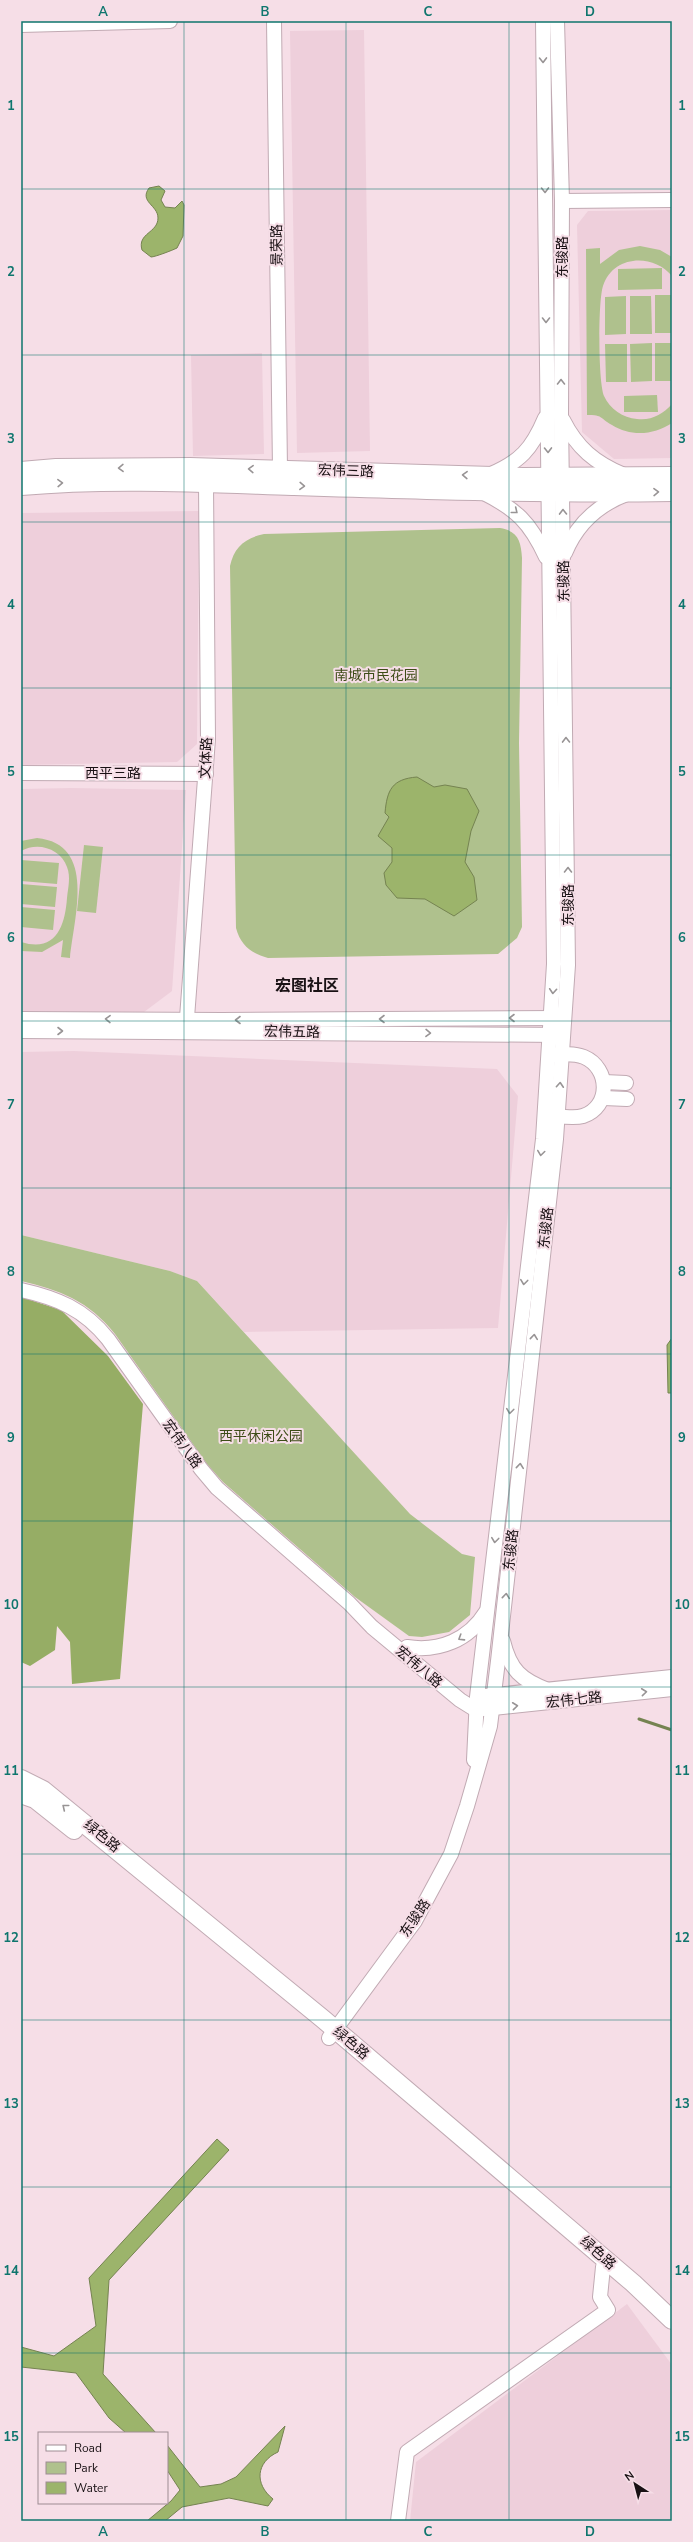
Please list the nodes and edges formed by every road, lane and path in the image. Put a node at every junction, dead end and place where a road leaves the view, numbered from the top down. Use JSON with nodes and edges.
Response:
{"nodes":[{"id":1,"x":170,"y":21,"type":"edge"},
{"id":2,"x":274,"y":21,"type":"edge"},
{"id":3,"x":543,"y":21,"type":"edge"},
{"id":4,"x":558,"y":21,"type":"edge"},
{"id":5,"x":21,"y":25,"type":"edge"},
{"id":6,"x":672,"y":200,"type":"edge"},
{"id":7,"x":562,"y":201,"type":"junction"},
{"id":8,"x":547,"y":414,"type":"junction"},
{"id":9,"x":561,"y":416,"type":"junction"},
{"id":10,"x":280,"y":469,"type":"junction"},
{"id":11,"x":21,"y":471,"type":"edge"},
{"id":12,"x":626,"y":476,"type":"junction"},
{"id":13,"x":672,"y":476,"type":"edge"},
{"id":14,"x":206,"y":483,"type":"junction"},
{"id":15,"x":484,"y":484,"type":"junction"},
{"id":16,"x":555,"y":485,"type":"junction"},
{"id":17,"x":21,"y":486,"type":"edge"},
{"id":18,"x":672,"y":492,"type":"edge"},
{"id":19,"x":632,"y":493,"type":"junction"},
{"id":20,"x":564,"y":558,"type":"junction"},
{"id":21,"x":549,"y":563,"type":"junction"},
{"id":22,"x":21,"y":773,"type":"edge"},
{"id":23,"x":206,"y":774,"type":"junction"},
{"id":24,"x":21,"y":1018,"type":"edge"},
{"id":25,"x":558,"y":1018,"type":"junction"},
{"id":26,"x":186,"y":1026,"type":"junction"},
{"id":27,"x":21,"y":1031,"type":"edge"},
{"id":28,"x":556,"y":1034,"type":"junction"},
{"id":29,"x":555,"y":1055,"type":"junction"},
{"id":30,"x":604,"y":1082,"type":"junction"},
{"id":31,"x":626,"y":1083,"type":"dead end"},
{"id":32,"x":604,"y":1098,"type":"junction"},
{"id":33,"x":627,"y":1099,"type":"dead end"},
{"id":34,"x":551,"y":1115,"type":"junction"},
{"id":35,"x":21,"y":1290,"type":"edge"},
{"id":36,"x":349,"y":1603,"type":"junction"},
{"id":37,"x":487,"y":1609,"type":"junction"},
{"id":38,"x":501,"y":1634,"type":"junction"},
{"id":39,"x":407,"y":1647,"type":"junction"},
{"id":40,"x":672,"y":1677,"type":"edge"},
{"id":41,"x":672,"y":1689,"type":"edge"},
{"id":42,"x":551,"y":1691,"type":"junction"},
{"id":43,"x":493,"y":1702,"type":"junction"},
{"id":44,"x":476,"y":1703,"type":"junction"},
{"id":45,"x":21,"y":1779,"type":"edge"},
{"id":46,"x":473,"y":1782,"type":"junction"},
{"id":47,"x":21,"y":1794,"type":"edge"},
{"id":48,"x":332,"y":2034,"type":"junction"},
{"id":49,"x":603,"y":2267,"type":"junction"},
{"id":50,"x":672,"y":2320,"type":"edge"},
{"id":51,"x":672,"y":2330,"type":"edge"},
{"id":52,"x":398,"y":2521,"type":"edge"}],
"edges":[{"from":1,"to":5,"type":"street"},
{"from":2,"to":10,"type":"street","name":"景荣路"},
{"from":3,"to":8,"type":"street","name":"东骏路","one_way":true},
{"from":4,"to":7,"type":"street","name":"东骏路"},
{"from":6,"to":7,"type":"street"},
{"from":9,"to":7,"type":"street","name":"东骏路","one_way":true},
{"from":8,"to":15,"type":"street"},
{"from":8,"to":16,"type":"street","name":"东骏路","one_way":true},
{"from":9,"to":12,"type":"street"},
{"from":9,"to":16,"type":"street","name":"东骏路"},
{"from":10,"to":11,"type":"main road","name":"宏伟三路","one_way":true},
{"from":15,"to":10,"type":"main road","name":"宏伟三路","one_way":true},
{"from":12,"to":13,"type":"main road","name":"宏伟三路"},
{"from":12,"to":16,"type":"main road","name":"宏伟三路"},
{"from":14,"to":15,"type":"main road","name":"宏伟三路","one_way":true},
{"from":17,"to":14,"type":"main road","name":"宏伟三路","one_way":true},
{"from":14,"to":23,"type":"street","name":"文体路"},
{"from":15,"to":16,"type":"main road","name":"宏伟三路"},
{"from":15,"to":21,"type":"street","one_way":true},
{"from":16,"to":19,"type":"main road","name":"宏伟三路"},
{"from":20,"to":16,"type":"street","name":"东骏路","one_way":true},
{"from":16,"to":21,"type":"street","name":"东骏路"},
{"from":19,"to":18,"type":"main road","name":"宏伟三路","one_way":true},
{"from":19,"to":20,"type":"street"},
{"from":25,"to":20,"type":"street","name":"东骏路","one_way":true},
{"from":21,"to":25,"type":"street","name":"东骏路","one_way":true},
{"from":22,"to":23,"type":"street","name":"西平三路"},
{"from":23,"to":26,"type":"street","name":"文体路"},
{"from":26,"to":24,"type":"street","name":"宏伟五路","one_way":true},
{"from":25,"to":26,"type":"street","name":"宏伟五路","one_way":true},
{"from":25,"to":28,"type":"street","name":"东骏路"},
{"from":27,"to":26,"type":"street","name":"宏伟五路","one_way":true},
{"from":26,"to":28,"type":"street","name":"宏伟五路","one_way":true},
{"from":28,"to":29,"type":"street","name":"东骏路"},
{"from":29,"to":30,"type":"street"},
{"from":29,"to":34,"type":"street","name":"东骏路"},
{"from":30,"to":31,"type":"street"},
{"from":30,"to":32,"type":"street"},
{"from":32,"to":33,"type":"street"},
{"from":32,"to":34,"type":"street"},
{"from":34,"to":37,"type":"street","name":"东骏路","one_way":true},
{"from":38,"to":34,"type":"street","name":"东骏路","one_way":true},
{"from":35,"to":36,"type":"street","name":"宏伟八路"},
{"from":36,"to":39,"type":"street","name":"宏伟八路"},
{"from":36,"to":44,"type":"street","name":"宏伟八路"},
{"from":37,"to":39,"type":"street","one_way":true},
{"from":37,"to":44,"type":"street","name":"东骏路"},
{"from":38,"to":42,"type":"street"},
{"from":38,"to":43,"type":"street","name":"东骏路"},
{"from":39,"to":44,"type":"street","name":"宏伟八路"},
{"from":40,"to":42,"type":"street","name":"宏伟七路"},
{"from":43,"to":41,"type":"street","name":"宏伟七路","one_way":true},
{"from":42,"to":43,"type":"street","name":"宏伟七路"},
{"from":43,"to":44,"type":"street","name":"宏伟七路"},
{"from":43,"to":46,"type":"street","name":"东骏路"},
{"from":44,"to":46,"type":"street","name":"东骏路"},
{"from":48,"to":45,"type":"main road","name":"绿色路","one_way":true},
{"from":46,"to":48,"type":"street","name":"东骏路"},
{"from":47,"to":48,"type":"main road","name":"绿色路"},
{"from":48,"to":49,"type":"main road","name":"绿色路"},
{"from":48,"to":50,"type":"main road","name":"绿色路"},
{"from":49,"to":51,"type":"main road","name":"绿色路"},
{"from":49,"to":52,"type":"street"}]}
